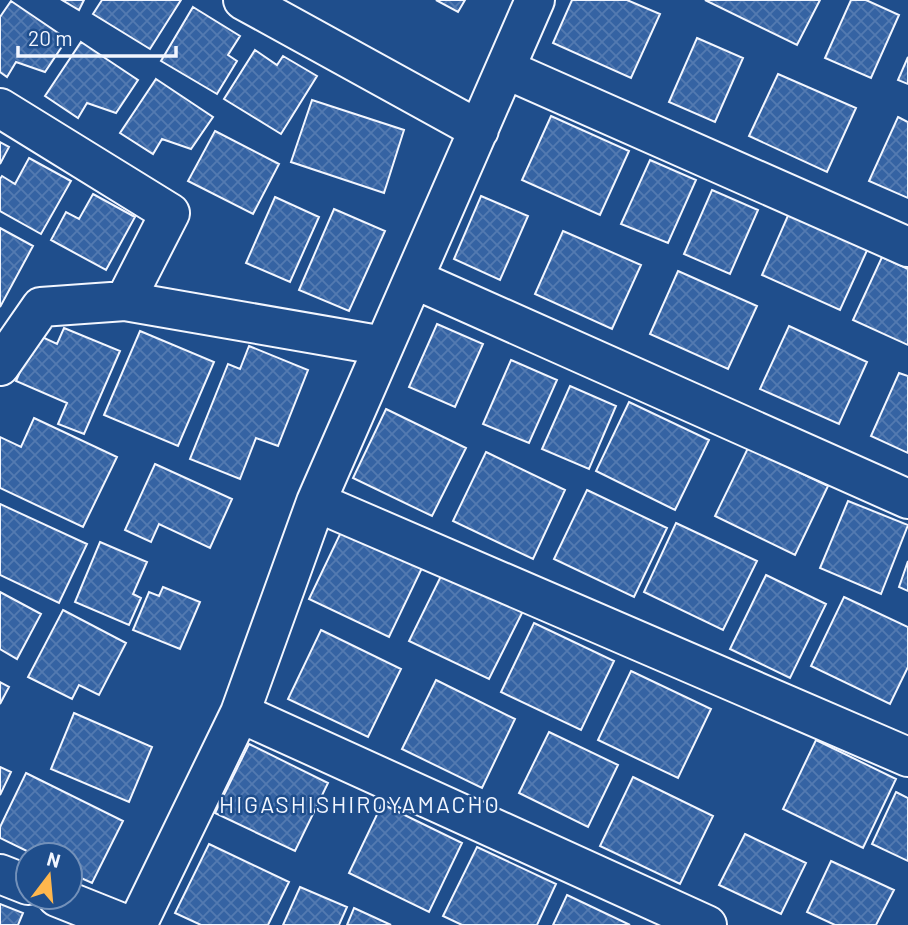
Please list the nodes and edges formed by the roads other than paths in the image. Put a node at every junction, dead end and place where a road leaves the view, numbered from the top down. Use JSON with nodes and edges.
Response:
{"nodes":[{"id":1,"x":243,"y":0,"type":"edge"},
{"id":2,"x":535,"y":0,"type":"edge"},
{"id":3,"x":505,"y":69,"type":"junction"},
{"id":4,"x":0,"y":108,"type":"edge"},
{"id":5,"x":479,"y":130,"type":"junction"},
{"id":6,"x":908,"y":247,"type":"edge"},
{"id":7,"x":414,"y":279,"type":"junction"},
{"id":8,"x":125,"y":301,"type":"junction"},
{"id":9,"x":384,"y":346,"type":"junction"},
{"id":10,"x":2,"y":359,"type":"edge"},
{"id":11,"x":908,"y":499,"type":"edge"},
{"id":12,"x":316,"y":502,"type":"junction"},
{"id":13,"x":240,"y":713,"type":"junction"},
{"id":14,"x":908,"y":757,"type":"edge"},
{"id":15,"x":84,"y":908,"type":"edge"},
{"id":16,"x":127,"y":925,"type":"edge"},
{"id":17,"x":137,"y":925,"type":"edge"},
{"id":18,"x":707,"y":925,"type":"edge"}],
"edges":[{"from":1,"to":5,"type":"street"},
{"from":2,"to":3,"type":"street"},
{"from":3,"to":5,"type":"street"},
{"from":3,"to":6,"type":"street"},
{"from":4,"to":8,"type":"street"},
{"from":5,"to":7,"type":"street"},
{"from":7,"to":9,"type":"street"},
{"from":7,"to":11,"type":"street"},
{"from":8,"to":9,"type":"street"},
{"from":8,"to":10,"type":"street"},
{"from":9,"to":12,"type":"street"},
{"from":12,"to":13,"type":"street"},
{"from":12,"to":14,"type":"street"},
{"from":13,"to":17,"type":"street"},
{"from":13,"to":18,"type":"street"},
{"from":15,"to":16,"type":"street"}]}
